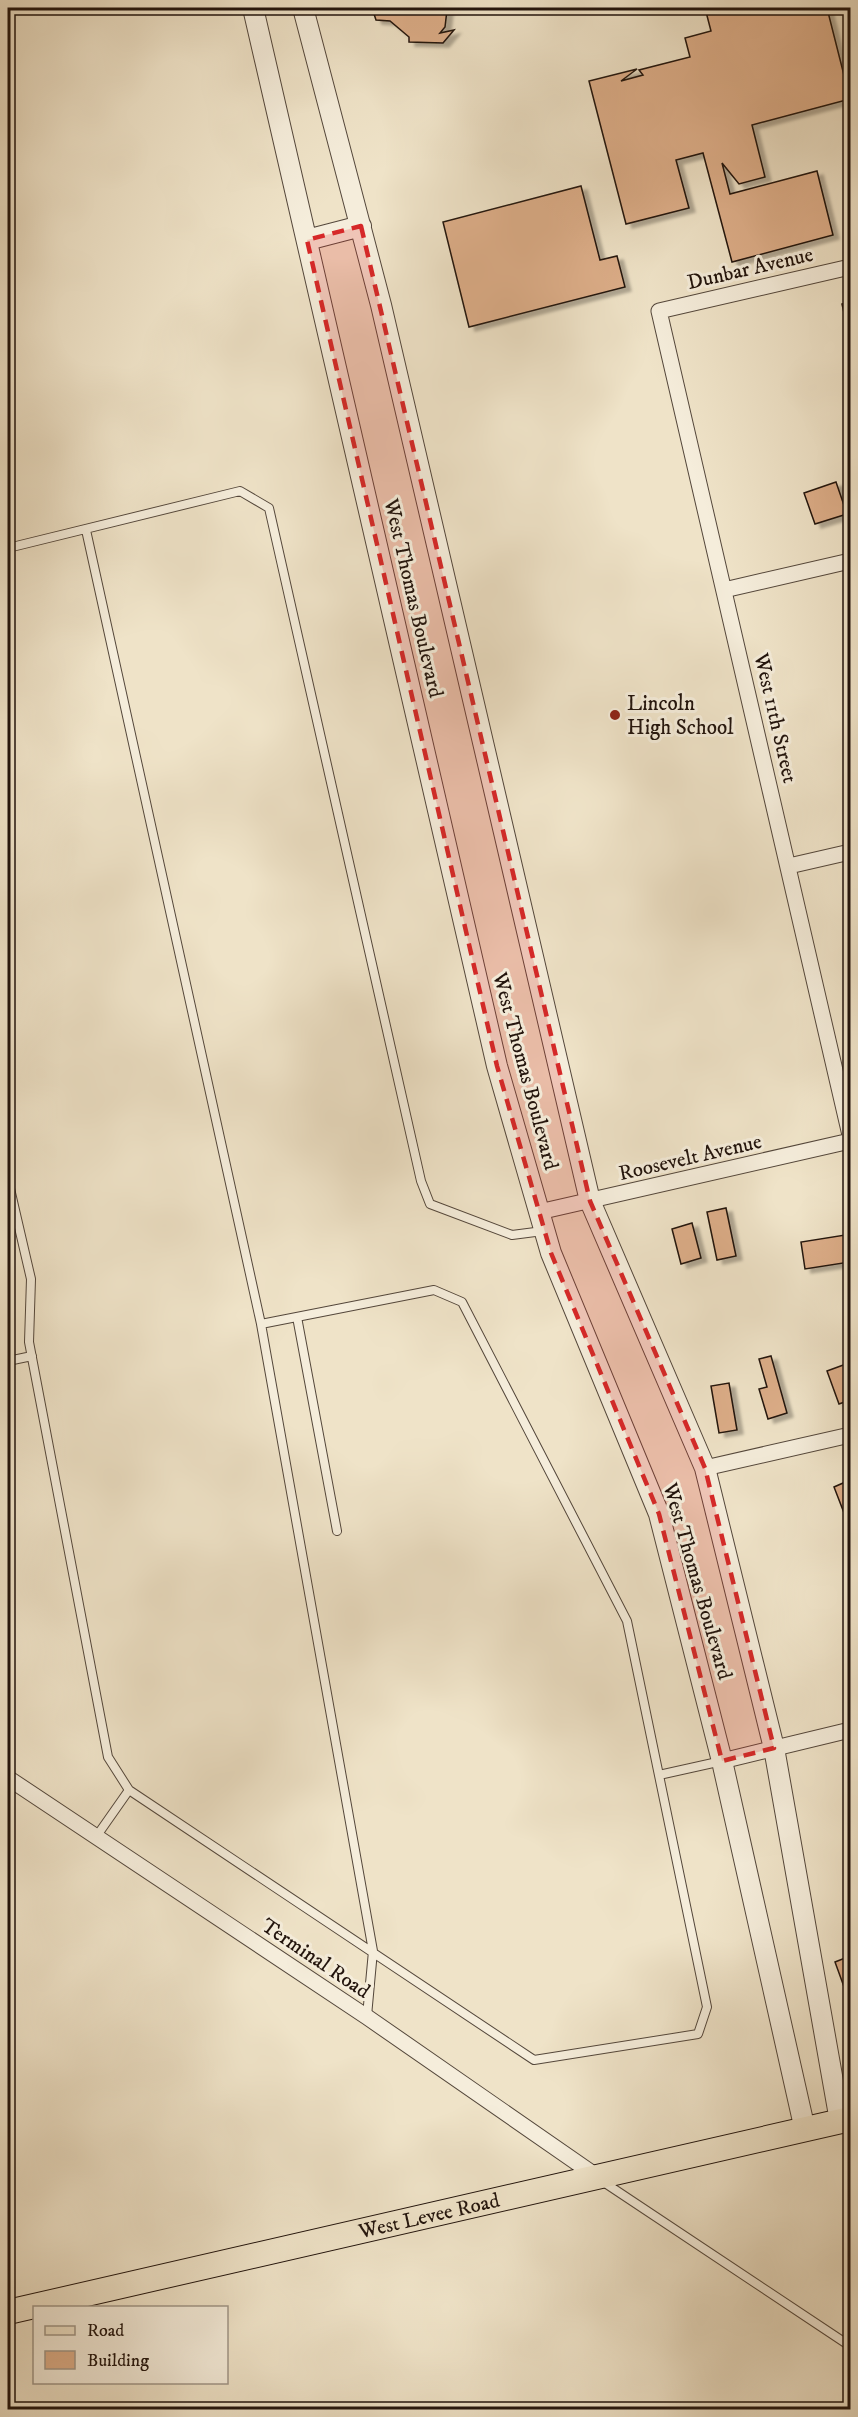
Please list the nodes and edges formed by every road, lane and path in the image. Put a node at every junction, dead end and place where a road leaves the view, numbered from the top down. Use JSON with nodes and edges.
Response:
{"nodes":[{"id":1,"x":253,"y":8,"type":"edge"},
{"id":2,"x":303,"y":8,"type":"edge"},
{"id":3,"x":361,"y":226,"type":"junction"},
{"id":4,"x":307,"y":240,"type":"junction"},
{"id":5,"x":850,"y":267,"type":"edge"},
{"id":6,"x":659,"y":311,"type":"joint"},
{"id":7,"x":86,"y":530,"type":"junction"},
{"id":8,"x":8,"y":548,"type":"edge"},
{"id":9,"x":850,"y":561,"type":"edge"},
{"id":10,"x":724,"y":590,"type":"junction"},
{"id":11,"x":850,"y":852,"type":"edge"},
{"id":12,"x":789,"y":866,"type":"junction"},
{"id":13,"x":850,"y":1135,"type":"edge"},
{"id":14,"x":850,"y":1141,"type":"edge"},
{"id":15,"x":8,"y":1180,"type":"edge"},
{"id":16,"x":590,"y":1201,"type":"junction"},
{"id":17,"x":542,"y":1221,"type":"junction"},
{"id":18,"x":297,"y":1317,"type":"junction"},
{"id":19,"x":261,"y":1324,"type":"junction"},
{"id":20,"x":32,"y":1356,"type":"junction"},
{"id":21,"x":8,"y":1361,"type":"edge"},
{"id":22,"x":850,"y":1435,"type":"edge"},
{"id":23,"x":705,"y":1468,"type":"junction"},
{"id":24,"x":337,"y":1531,"type":"dead end"},
{"id":25,"x":850,"y":1730,"type":"edge"},
{"id":26,"x":774,"y":1748,"type":"junction"},
{"id":27,"x":722,"y":1761,"type":"junction"},
{"id":28,"x":659,"y":1775,"type":"junction"},
{"id":29,"x":8,"y":1778,"type":"edge"},
{"id":30,"x":129,"y":1790,"type":"junction"},
{"id":31,"x":96,"y":1837,"type":"junction"},
{"id":32,"x":373,"y":1951,"type":"junction"},
{"id":33,"x":367,"y":2017,"type":"junction"},
{"id":34,"x":845,"y":2120,"type":"edge"},
{"id":35,"x":805,"y":2130,"type":"junction"},
{"id":36,"x":598,"y":2178,"type":"junction"},
{"id":37,"x":33,"y":2306,"type":"edge"},
{"id":38,"x":34,"y":2306,"type":"edge"},
{"id":39,"x":8,"y":2312,"type":"edge"},
{"id":40,"x":850,"y":2346,"type":"edge"}],
"edges":[{"from":1,"to":4,"type":"street","name":"West Thomas Boulevard"},
{"from":2,"to":3,"type":"street","name":"West Thomas Boulevard"},
{"from":3,"to":4,"type":"street"},
{"from":3,"to":16,"type":"street","name":"West Thomas Boulevard"},
{"from":4,"to":17,"type":"street","name":"West Thomas Boulevard"},
{"from":5,"to":6,"type":"street","name":"Dunbar Avenue"},
{"from":6,"to":10,"type":"street","name":"West 11th Street"},
{"from":7,"to":8,"type":"lane"},
{"from":7,"to":17,"type":"lane"},
{"from":7,"to":19,"type":"lane"},
{"from":9,"to":10,"type":"street"},
{"from":10,"to":12,"type":"street","name":"West 11th Street"},
{"from":11,"to":12,"type":"street"},
{"from":12,"to":13,"type":"street","name":"West 11th Street"},
{"from":14,"to":16,"type":"street","name":"Roosevelt Avenue"},
{"from":15,"to":20,"type":"lane"},
{"from":16,"to":17,"type":"street","name":"Roosevelt Avenue"},
{"from":16,"to":23,"type":"street","name":"West Thomas Boulevard"},
{"from":17,"to":27,"type":"street","name":"West Thomas Boulevard"},
{"from":18,"to":19,"type":"lane"},
{"from":18,"to":24,"type":"lane"},
{"from":18,"to":28,"type":"lane"},
{"from":19,"to":32,"type":"lane"},
{"from":20,"to":21,"type":"lane"},
{"from":20,"to":30,"type":"lane"},
{"from":22,"to":23,"type":"street"},
{"from":23,"to":26,"type":"street","name":"West Thomas Boulevard"},
{"from":25,"to":26,"type":"street"},
{"from":26,"to":27,"type":"street"},
{"from":26,"to":34,"type":"street","name":"West Thomas Boulevard"},
{"from":27,"to":28,"type":"lane"},
{"from":27,"to":35,"type":"street","name":"West Thomas Boulevard"},
{"from":28,"to":32,"type":"lane"},
{"from":29,"to":31,"type":"street","name":"Terminal Road"},
{"from":30,"to":31,"type":"lane"},
{"from":30,"to":32,"type":"lane"},
{"from":31,"to":33,"type":"street","name":"Terminal Road"},
{"from":32,"to":33,"type":"lane"},
{"from":33,"to":36,"type":"street","name":"Terminal Road"},
{"from":34,"to":35,"type":"main road","name":"West Levee Road"},
{"from":35,"to":36,"type":"main road","name":"West Levee Road"},
{"from":36,"to":38,"type":"main road","name":"West Levee Road"},
{"from":36,"to":40,"type":"lane"},
{"from":37,"to":39,"type":"main road","name":"West Levee Road"}]}
